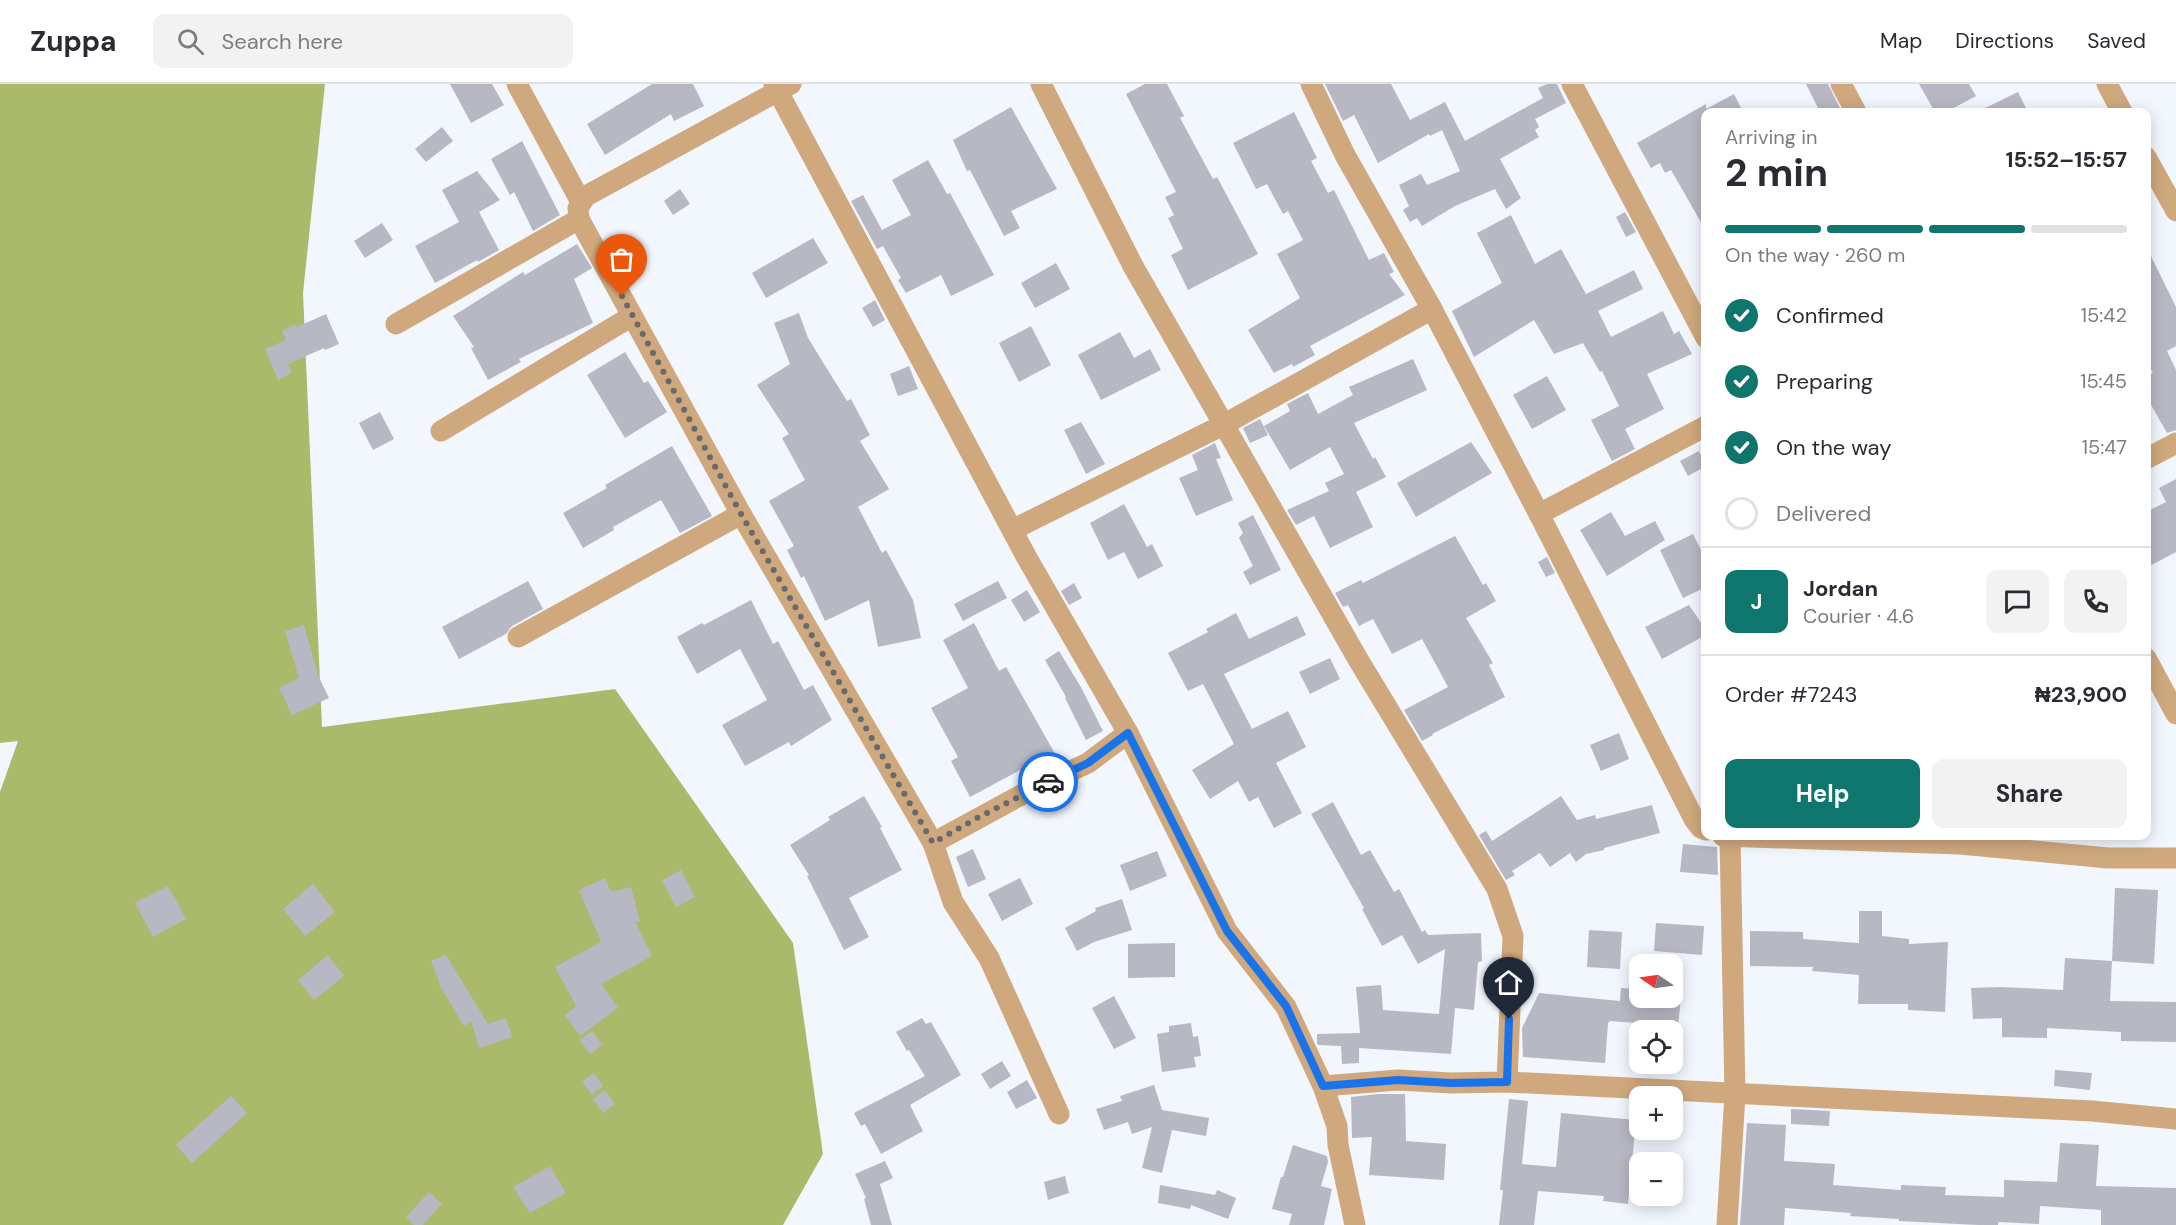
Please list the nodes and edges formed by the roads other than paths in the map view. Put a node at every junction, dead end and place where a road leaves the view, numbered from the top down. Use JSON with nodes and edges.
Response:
{"nodes":[{"id":1,"x":517,"y":84,"type":"edge"},
{"id":2,"x":1041,"y":84,"type":"edge"},
{"id":3,"x":1311,"y":84,"type":"edge"},
{"id":4,"x":1572,"y":84,"type":"edge"},
{"id":5,"x":1841,"y":84,"type":"edge"},
{"id":6,"x":2107,"y":84,"type":"edge"},
{"id":7,"x":781,"y":86,"type":"edge"},
{"id":8,"x":1854,"y":108,"type":"edge"},
{"id":9,"x":2120,"y":108,"type":"edge"},
{"id":10,"x":2151,"y":166,"type":"edge"},
{"id":11,"x":580,"y":211,"type":"junction"},
{"id":12,"x":2176,"y":211,"type":"edge"},
{"id":13,"x":1431,"y":309,"type":"junction"},
{"id":14,"x":632,"y":316,"type":"junction"},
{"id":15,"x":396,"y":324,"type":"dead end"},
{"id":16,"x":1701,"y":329,"type":"edge"},
{"id":17,"x":1223,"y":425,"type":"junction"},
{"id":18,"x":1701,"y":429,"type":"edge"},
{"id":19,"x":441,"y":431,"type":"dead end"},
{"id":20,"x":2176,"y":443,"type":"edge"},
{"id":21,"x":2151,"y":456,"type":"edge"},
{"id":22,"x":1539,"y":513,"type":"junction"},
{"id":23,"x":741,"y":514,"type":"junction"},
{"id":24,"x":1012,"y":530,"type":"junction"},
{"id":25,"x":518,"y":637,"type":"dead end"},
{"id":26,"x":2151,"y":667,"type":"edge"},
{"id":27,"x":2176,"y":714,"type":"edge"},
{"id":28,"x":1128,"y":733,"type":"junction"},
{"id":29,"x":1701,"y":828,"type":"edge"},
{"id":30,"x":1727,"y":840,"type":"edge"},
{"id":31,"x":1959,"y":840,"type":"edge"},
{"id":32,"x":933,"y":843,"type":"junction"},
{"id":33,"x":2176,"y":858,"type":"edge"},
{"id":34,"x":1507,"y":1082,"type":"junction"},
{"id":35,"x":1323,"y":1086,"type":"junction"},
{"id":36,"x":1735,"y":1094,"type":"junction"},
{"id":37,"x":1059,"y":1114,"type":"dead end"},
{"id":38,"x":2176,"y":1119,"type":"edge"},
{"id":39,"x":1355,"y":1225,"type":"edge"},
{"id":40,"x":1727,"y":1225,"type":"edge"}],
"edges":[{"from":1,"to":11,"type":"street"},
{"from":2,"to":17,"type":"street"},
{"from":3,"to":13,"type":"street"},
{"from":4,"to":16,"type":"street"},
{"from":5,"to":8,"type":"street"},
{"from":6,"to":9,"type":"street"},
{"from":7,"to":11,"type":"street"},
{"from":7,"to":24,"type":"street"},
{"from":10,"to":12,"type":"street"},
{"from":11,"to":14,"type":"street"},
{"from":11,"to":15,"type":"street"},
{"from":13,"to":17,"type":"street"},
{"from":13,"to":22,"type":"street"},
{"from":14,"to":19,"type":"street"},
{"from":14,"to":23,"type":"street"},
{"from":17,"to":24,"type":"street"},
{"from":17,"to":34,"type":"street"},
{"from":18,"to":22,"type":"street"},
{"from":20,"to":21,"type":"street"},
{"from":22,"to":29,"type":"street"},
{"from":23,"to":25,"type":"street"},
{"from":23,"to":32,"type":"street"},
{"from":24,"to":28,"type":"street"},
{"from":26,"to":27,"type":"street"},
{"from":28,"to":32,"type":"street"},
{"from":28,"to":35,"type":"street"},
{"from":30,"to":36,"type":"street"},
{"from":31,"to":33,"type":"street"},
{"from":32,"to":37,"type":"street"},
{"from":34,"to":35,"type":"street"},
{"from":34,"to":36,"type":"street"},
{"from":35,"to":39,"type":"street"},
{"from":36,"to":38,"type":"street"},
{"from":36,"to":40,"type":"street"}]}
